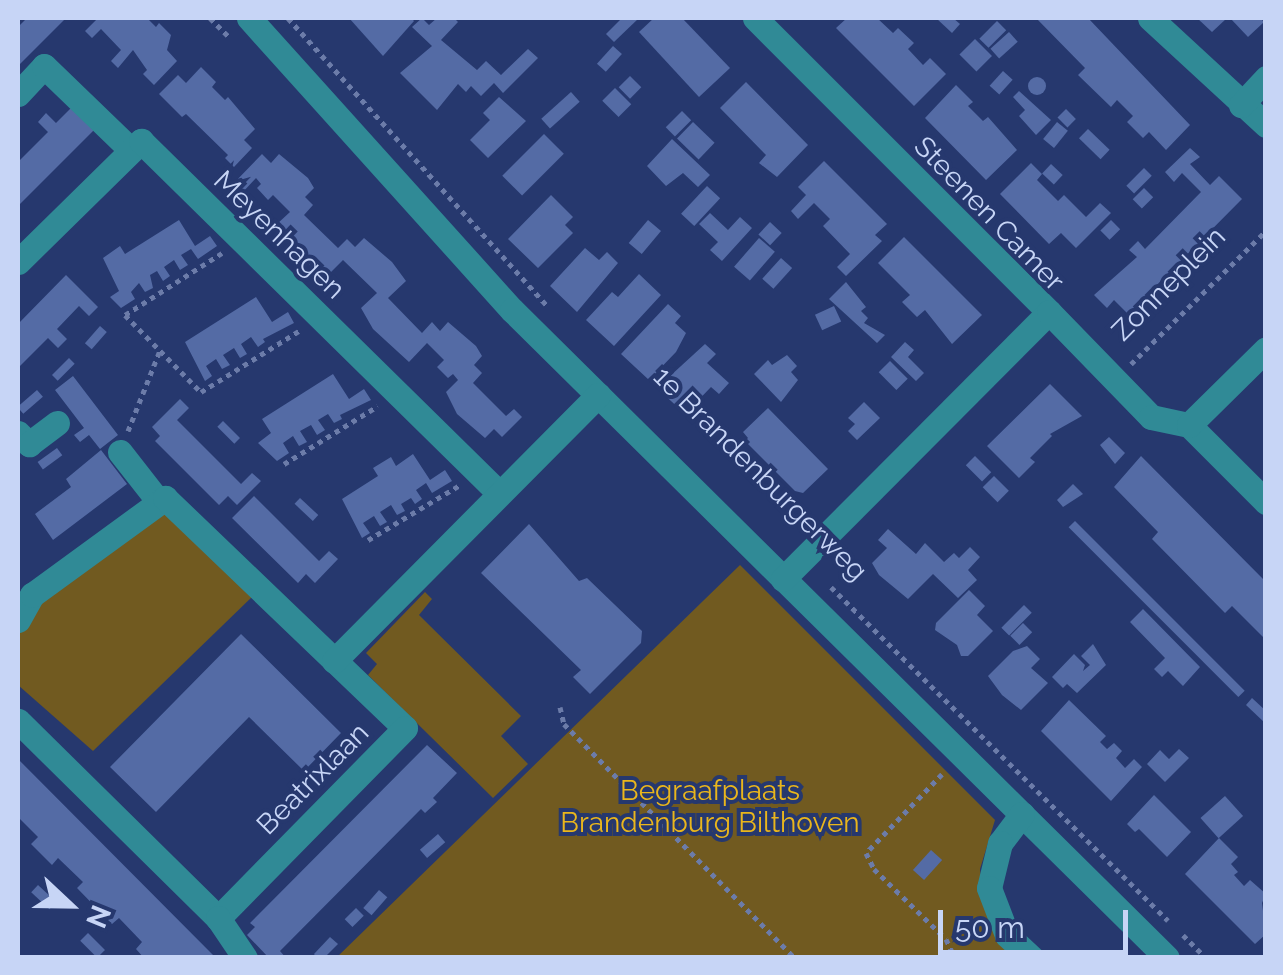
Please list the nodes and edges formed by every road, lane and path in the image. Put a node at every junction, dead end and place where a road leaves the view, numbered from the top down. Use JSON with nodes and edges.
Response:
{"nodes":[{"id":1,"x":248,"y":18,"type":"edge"},
{"id":2,"x":288,"y":18,"type":"edge"},
{"id":3,"x":755,"y":18,"type":"edge"},
{"id":4,"x":1150,"y":18,"type":"edge"},
{"id":5,"x":1266,"y":78,"type":"edge"},
{"id":6,"x":18,"y":94,"type":"edge"},
{"id":7,"x":1242,"y":105,"type":"junction"},
{"id":8,"x":1266,"y":126,"type":"edge"},
{"id":9,"x":131,"y":150,"type":"junction"},
{"id":10,"x":1266,"y":231,"type":"edge"},
{"id":11,"x":242,"y":240,"type":"junction"},
{"id":12,"x":18,"y":262,"type":"edge"},
{"id":13,"x":548,"y":307,"type":"dead end"},
{"id":14,"x":1048,"y":312,"type":"junction"},
{"id":15,"x":321,"y":318,"type":"junction"},
{"id":16,"x":1266,"y":349,"type":"edge"},
{"id":17,"x":160,"y":350,"type":"junction"},
{"id":18,"x":1115,"y":380,"type":"junction"},
{"id":19,"x":398,"y":394,"type":"junction"},
{"id":20,"x":598,"y":395,"type":"junction"},
{"id":21,"x":57,"y":423,"type":"dead end"},
{"id":22,"x":1189,"y":425,"type":"junction"},
{"id":23,"x":18,"y":432,"type":"edge"},
{"id":24,"x":120,"y":452,"type":"joint"},
{"id":25,"x":284,"y":464,"type":"dead end"},
{"id":26,"x":480,"y":474,"type":"junction"},
{"id":27,"x":499,"y":492,"type":"junction"},
{"id":28,"x":159,"y":502,"type":"junction"},
{"id":29,"x":1266,"y":502,"type":"edge"},
{"id":30,"x":368,"y":540,"type":"dead end"},
{"id":31,"x":802,"y":558,"type":"junction"},
{"id":32,"x":783,"y":578,"type":"junction"},
{"id":33,"x":25,"y":588,"type":"edge"},
{"id":34,"x":18,"y":620,"type":"edge"},
{"id":35,"x":334,"y":661,"type":"junction"},
{"id":36,"x":560,"y":707,"type":"dead end"},
{"id":37,"x":18,"y":721,"type":"edge"},
{"id":38,"x":942,"y":774,"type":"dead end"},
{"id":39,"x":1022,"y":814,"type":"junction"},
{"id":40,"x":218,"y":918,"type":"junction"},
{"id":41,"x":1021,"y":954,"type":"edge"},
{"id":42,"x":1162,"y":956,"type":"edge"},
{"id":43,"x":245,"y":958,"type":"edge"},
{"id":44,"x":795,"y":958,"type":"edge"},
{"id":45,"x":954,"y":958,"type":"edge"},
{"id":46,"x":1206,"y":958,"type":"edge"}],
"edges":[{"from":1,"to":20,"type":"street","name":"1e Brandenburgerweg"},
{"from":2,"to":13,"type":"path"},
{"from":3,"to":14,"type":"street","name":"Steenen Camer"},
{"from":4,"to":7,"type":"street"},
{"from":5,"to":7,"type":"street"},
{"from":6,"to":9,"type":"street"},
{"from":7,"to":8,"type":"street"},
{"from":9,"to":11,"type":"street","name":"Meyenhagen"},
{"from":9,"to":12,"type":"street"},
{"from":10,"to":18,"type":"path","name":"Zonneplein"},
{"from":11,"to":15,"type":"street","name":"Meyenhagen"},
{"from":11,"to":17,"type":"path"},
{"from":14,"to":18,"type":"street"},
{"from":14,"to":31,"type":"street","name":"Steenen Camer"},
{"from":15,"to":17,"type":"path"},
{"from":15,"to":19,"type":"street","name":"Meyenhagen"},
{"from":16,"to":22,"type":"street"},
{"from":17,"to":24,"type":"path"},
{"from":18,"to":22,"type":"street"},
{"from":19,"to":25,"type":"path"},
{"from":19,"to":26,"type":"street","name":"Meyenhagen"},
{"from":20,"to":27,"type":"street"},
{"from":20,"to":32,"type":"street","name":"1e Brandenburgerweg"},
{"from":21,"to":23,"type":"street"},
{"from":22,"to":29,"type":"street"},
{"from":24,"to":28,"type":"street","name":"Beatrixlaan"},
{"from":26,"to":27,"type":"street","name":"Meyenhagen"},
{"from":26,"to":30,"type":"path"},
{"from":27,"to":35,"type":"street"},
{"from":28,"to":33,"type":"street"},
{"from":28,"to":35,"type":"street","name":"Beatrixlaan"},
{"from":31,"to":32,"type":"street","name":"Steenen Camer"},
{"from":31,"to":46,"type":"path","name":"1e Brandenburgerweg"},
{"from":32,"to":39,"type":"street","name":"1e Brandenburgerweg"},
{"from":33,"to":34,"type":"street"},
{"from":35,"to":40,"type":"street","name":"Beatrixlaan"},
{"from":36,"to":44,"type":"path"},
{"from":37,"to":40,"type":"street"},
{"from":38,"to":45,"type":"path"},
{"from":39,"to":41,"type":"street"},
{"from":39,"to":42,"type":"street","name":"1e Brandenburgerweg"},
{"from":40,"to":43,"type":"street"}]}
